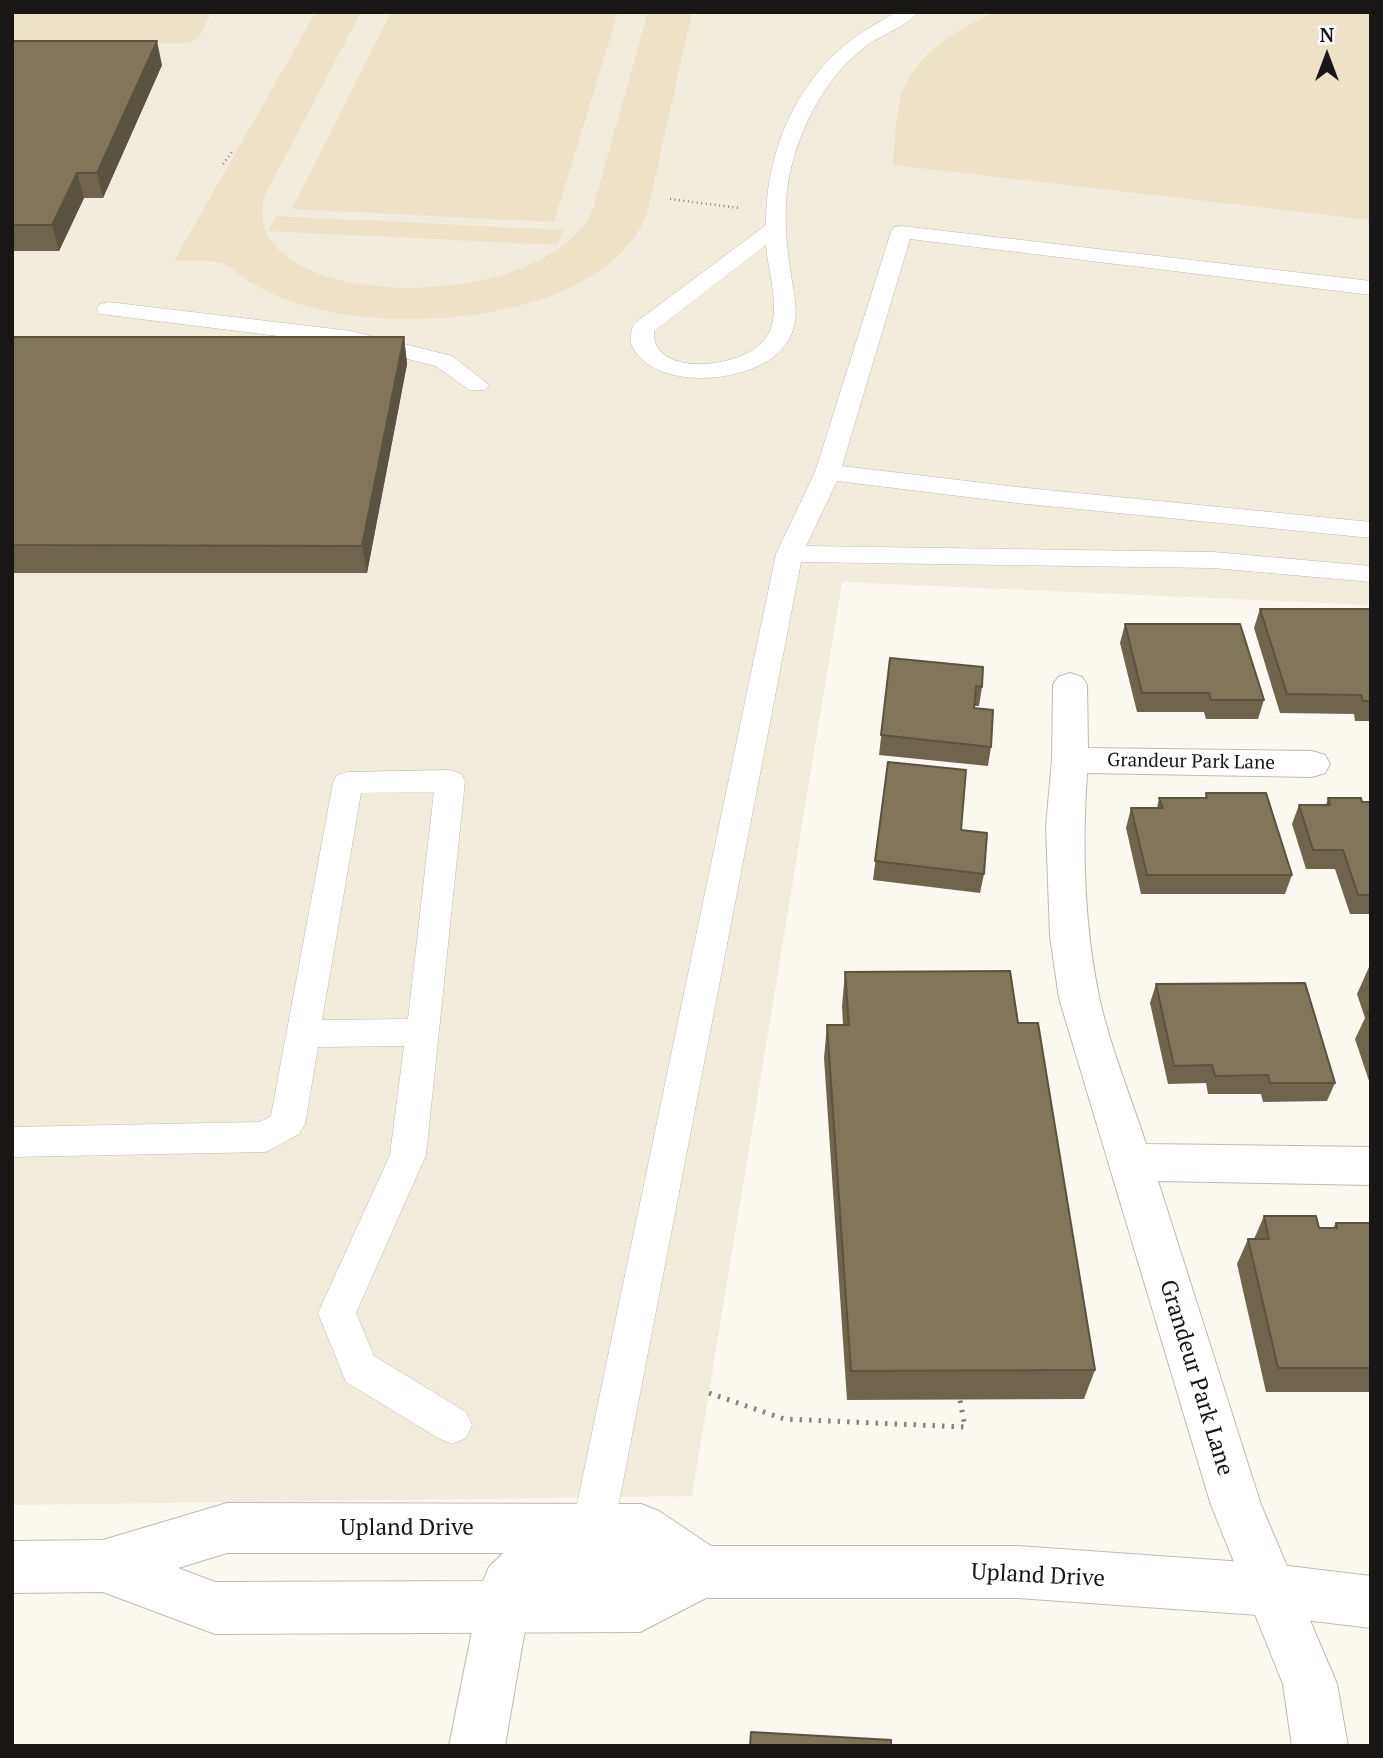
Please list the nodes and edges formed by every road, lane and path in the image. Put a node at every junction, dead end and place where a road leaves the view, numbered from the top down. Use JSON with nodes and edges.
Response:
{"nodes":[{"id":1,"x":909,"y":12,"type":"edge"},
{"id":2,"x":232,"y":152,"type":"dead end"},
{"id":3,"x":223,"y":164,"type":"dead end"},
{"id":4,"x":670,"y":199,"type":"dead end"},
{"id":5,"x":746,"y":209,"type":"dead end"},
{"id":6,"x":776,"y":227,"type":"junction"},
{"id":7,"x":1371,"y":288,"type":"edge"},
{"id":8,"x":108,"y":309,"type":"dead end"},
{"id":9,"x":477,"y":384,"type":"dead end"},
{"id":10,"x":828,"y":472,"type":"junction"},
{"id":11,"x":1371,"y":530,"type":"edge"},
{"id":12,"x":789,"y":554,"type":"junction"},
{"id":13,"x":1371,"y":574,"type":"edge"},
{"id":14,"x":1070,"y":685,"type":"dead end"},
{"id":15,"x":1070,"y":760,"type":"junction"},
{"id":16,"x":1312,"y":764,"type":"dead end"},
{"id":17,"x":423,"y":1032,"type":"junction"},
{"id":18,"x":303,"y":1034,"type":"junction"},
{"id":19,"x":12,"y":1142,"type":"edge"},
{"id":20,"x":1128,"y":1162,"type":"junction"},
{"id":21,"x":1371,"y":1166,"type":"edge"},
{"id":22,"x":709,"y":1393,"type":"dead end"},
{"id":23,"x":960,"y":1400,"type":"edge"},
{"id":24,"x":452,"y":1426,"type":"dead end"},
{"id":25,"x":593,"y":1528,"type":"junction"},
{"id":26,"x":103,"y":1566,"type":"junction"},
{"id":27,"x":12,"y":1567,"type":"edge"},
{"id":28,"x":703,"y":1571,"type":"junction"},
{"id":29,"x":1272,"y":1590,"type":"junction"},
{"id":30,"x":1371,"y":1602,"type":"edge"},
{"id":31,"x":503,"y":1606,"type":"junction"},
{"id":32,"x":477,"y":1746,"type":"edge"},
{"id":33,"x":1320,"y":1746,"type":"edge"}],
"edges":[{"from":1,"to":6,"type":"lane"},
{"from":2,"to":3,"type":"path"},
{"from":4,"to":5,"type":"path"},
{"from":6,"to":6,"type":"lane"},
{"from":7,"to":10,"type":"lane"},
{"from":8,"to":9,"type":"lane"},
{"from":10,"to":11,"type":"lane"},
{"from":10,"to":12,"type":"lane"},
{"from":12,"to":13,"type":"lane"},
{"from":12,"to":25,"type":"lane"},
{"from":14,"to":15,"type":"street","name":"Grandeur Park Lane"},
{"from":15,"to":16,"type":"street","name":"Grandeur Park Lane"},
{"from":15,"to":20,"type":"street","name":"Grandeur Park Lane"},
{"from":17,"to":18,"type":"lane"},
{"from":17,"to":18,"type":"lane"},
{"from":17,"to":24,"type":"lane"},
{"from":18,"to":19,"type":"lane"},
{"from":20,"to":21,"type":"street"},
{"from":20,"to":29,"type":"street","name":"Grandeur Park Lane"},
{"from":22,"to":23,"type":"path"},
{"from":25,"to":26,"type":"street","name":"Upland Drive"},
{"from":25,"to":28,"type":"street","name":"Upland Drive"},
{"from":26,"to":27,"type":"street","name":"Upland Drive"},
{"from":26,"to":31,"type":"street","name":"Upland Drive"},
{"from":28,"to":29,"type":"street","name":"Upland Drive"},
{"from":28,"to":31,"type":"street","name":"Upland Drive"},
{"from":29,"to":30,"type":"street","name":"Upland Drive"},
{"from":29,"to":33,"type":"street","name":"Grandeur Park Lane"},
{"from":31,"to":32,"type":"street"}]}
